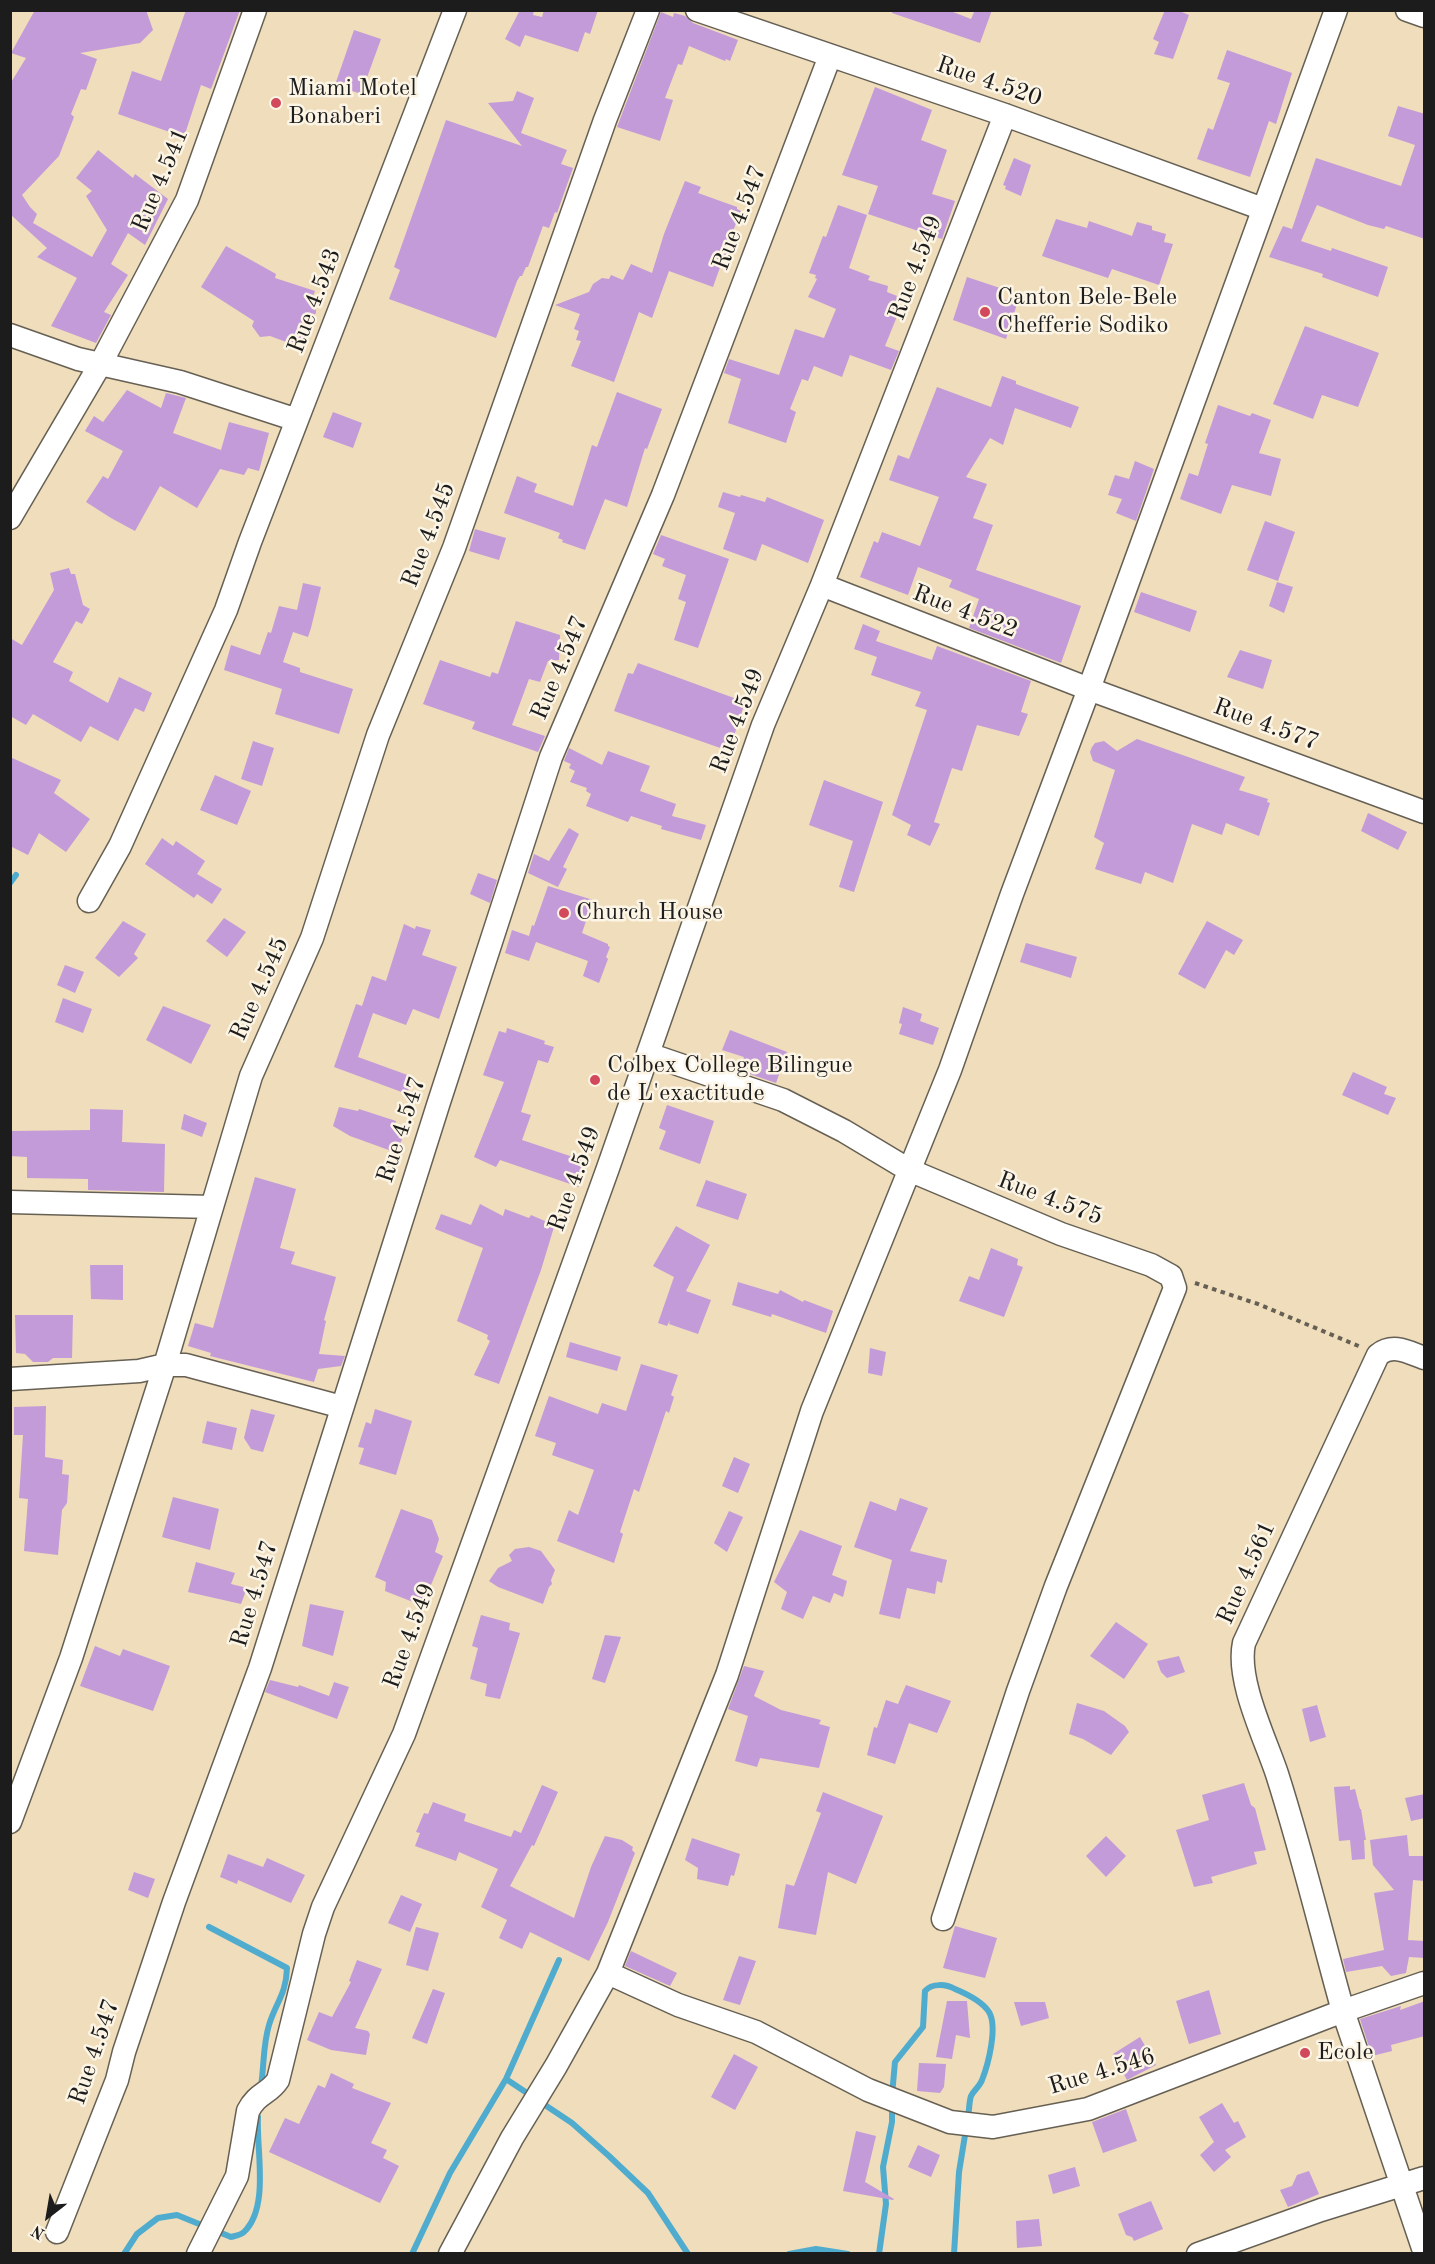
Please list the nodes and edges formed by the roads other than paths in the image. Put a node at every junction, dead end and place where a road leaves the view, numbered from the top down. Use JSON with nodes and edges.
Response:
{"nodes":[{"id":1,"x":255,"y":10,"type":"edge"},
{"id":2,"x":455,"y":10,"type":"edge"},
{"id":3,"x":648,"y":10,"type":"edge"},
{"id":4,"x":697,"y":10,"type":"edge"},
{"id":5,"x":1336,"y":10,"type":"edge"},
{"id":6,"x":1407,"y":10,"type":"edge"},
{"id":7,"x":1425,"y":16,"type":"edge"},
{"id":8,"x":830,"y":56,"type":"junction"},
{"id":9,"x":1005,"y":115,"type":"junction"},
{"id":10,"x":1263,"y":209,"type":"junction"},
{"id":11,"x":10,"y":336,"type":"edge"},
{"id":12,"x":101,"y":363,"type":"junction"},
{"id":13,"x":297,"y":420,"type":"junction"},
{"id":14,"x":10,"y":518,"type":"edge"},
{"id":15,"x":822,"y":585,"type":"junction"},
{"id":16,"x":1089,"y":689,"type":"junction"},
{"id":17,"x":1425,"y":812,"type":"edge"},
{"id":18,"x":89,"y":901,"type":"dead end"},
{"id":19,"x":648,"y":1054,"type":"junction"},
{"id":20,"x":909,"y":1170,"type":"junction"},
{"id":21,"x":10,"y":1202,"type":"edge"},
{"id":22,"x":212,"y":1208,"type":"junction"},
{"id":23,"x":1425,"y":1358,"type":"edge"},
{"id":24,"x":165,"y":1365,"type":"junction"},
{"id":25,"x":10,"y":1379,"type":"edge"},
{"id":26,"x":342,"y":1407,"type":"junction"},
{"id":27,"x":10,"y":1822,"type":"edge"},
{"id":28,"x":943,"y":1919,"type":"dead end"},
{"id":29,"x":608,"y":1973,"type":"junction"},
{"id":30,"x":1425,"y":1983,"type":"edge"},
{"id":31,"x":1343,"y":2011,"type":"junction"},
{"id":32,"x":1425,"y":2178,"type":"edge"},
{"id":33,"x":1401,"y":2187,"type":"junction"},
{"id":34,"x":57,"y":2232,"type":"dead end"},
{"id":35,"x":1425,"y":2251,"type":"edge"},
{"id":36,"x":198,"y":2253,"type":"edge"},
{"id":37,"x":450,"y":2253,"type":"edge"},
{"id":38,"x":1198,"y":2253,"type":"edge"}],
"edges":[{"from":1,"to":12,"type":"street","name":"Rue 4.541"},
{"from":2,"to":13,"type":"street","name":"Rue 4.543"},
{"from":3,"to":22,"type":"street","name":"Rue 4.545"},
{"from":4,"to":8,"type":"street","name":"Rue 4.520"},
{"from":5,"to":10,"type":"street"},
{"from":6,"to":7,"type":"street"},
{"from":8,"to":9,"type":"street","name":"Rue 4.520"},
{"from":8,"to":26,"type":"street","name":"Rue 4.547"},
{"from":9,"to":10,"type":"street","name":"Rue 4.520"},
{"from":9,"to":15,"type":"street","name":"Rue 4.549"},
{"from":10,"to":16,"type":"street"},
{"from":11,"to":12,"type":"street"},
{"from":12,"to":13,"type":"street"},
{"from":12,"to":14,"type":"street","name":"Rue 4.541"},
{"from":13,"to":18,"type":"street","name":"Rue 4.543"},
{"from":15,"to":16,"type":"street","name":"Rue 4.522"},
{"from":15,"to":19,"type":"street","name":"Rue 4.549"},
{"from":16,"to":17,"type":"street","name":"Rue 4.577"},
{"from":16,"to":20,"type":"street"},
{"from":19,"to":20,"type":"street","name":"Rue 4.575"},
{"from":19,"to":36,"type":"street","name":"Rue 4.549"},
{"from":20,"to":28,"type":"street","name":"Rue 4.575"},
{"from":20,"to":29,"type":"street"},
{"from":21,"to":22,"type":"street"},
{"from":22,"to":24,"type":"street","name":"Rue 4.545"},
{"from":23,"to":31,"type":"street","name":"Rue 4.561"},
{"from":24,"to":25,"type":"street"},
{"from":24,"to":26,"type":"street"},
{"from":24,"to":27,"type":"street","name":"Rue 4.545"},
{"from":26,"to":34,"type":"street","name":"Rue 4.547"},
{"from":29,"to":31,"type":"street","name":"Rue 4.546"},
{"from":29,"to":37,"type":"street"},
{"from":30,"to":31,"type":"street","name":"Rue 4.546"},
{"from":31,"to":33,"type":"street"},
{"from":32,"to":33,"type":"street"},
{"from":33,"to":35,"type":"street"},
{"from":33,"to":38,"type":"street"}]}
